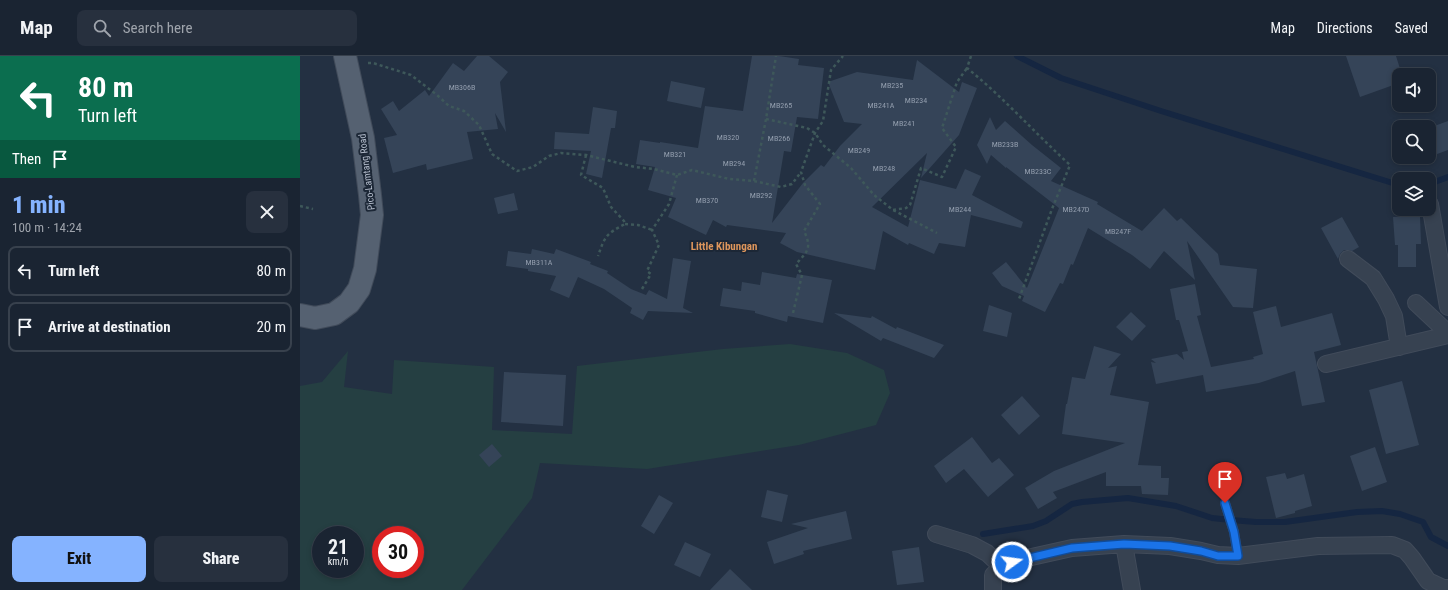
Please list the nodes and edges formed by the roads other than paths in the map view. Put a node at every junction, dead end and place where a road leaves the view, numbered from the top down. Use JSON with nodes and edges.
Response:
{"nodes":[{"id":1,"x":346,"y":60,"type":"edge"},
{"id":2,"x":1432,"y":216,"type":"edge"},
{"id":3,"x":1348,"y":259,"type":"dead end"},
{"id":4,"x":1416,"y":303,"type":"dead end"},
{"id":5,"x":1448,"y":307,"type":"edge"},
{"id":6,"x":300,"y":315,"type":"edge"},
{"id":7,"x":1448,"y":335,"type":"edge"},
{"id":8,"x":1399,"y":347,"type":"junction"},
{"id":9,"x":1326,"y":364,"type":"dead end"},
{"id":10,"x":1225,"y":503,"type":"dead end"},
{"id":11,"x":936,"y":534,"type":"dead end"},
{"id":12,"x":1124,"y":544,"type":"junction"},
{"id":13,"x":1238,"y":556,"type":"junction"},
{"id":14,"x":1002,"y":567,"type":"junction"},
{"id":15,"x":1448,"y":588,"type":"edge"},
{"id":16,"x":993,"y":590,"type":"edge"},
{"id":17,"x":1132,"y":590,"type":"edge"}],
"edges":[{"from":1,"to":6,"type":"main road","name":"Pico-Lamtang Road"},
{"from":2,"to":5,"type":"street"},
{"from":3,"to":8,"type":"street"},
{"from":4,"to":7,"type":"street"},
{"from":7,"to":8,"type":"street"},
{"from":8,"to":9,"type":"street"},
{"from":10,"to":13,"type":"lane"},
{"from":11,"to":14,"type":"street"},
{"from":12,"to":13,"type":"street"},
{"from":12,"to":14,"type":"street"},
{"from":12,"to":17,"type":"street"},
{"from":13,"to":15,"type":"street"},
{"from":14,"to":16,"type":"street"}]}
